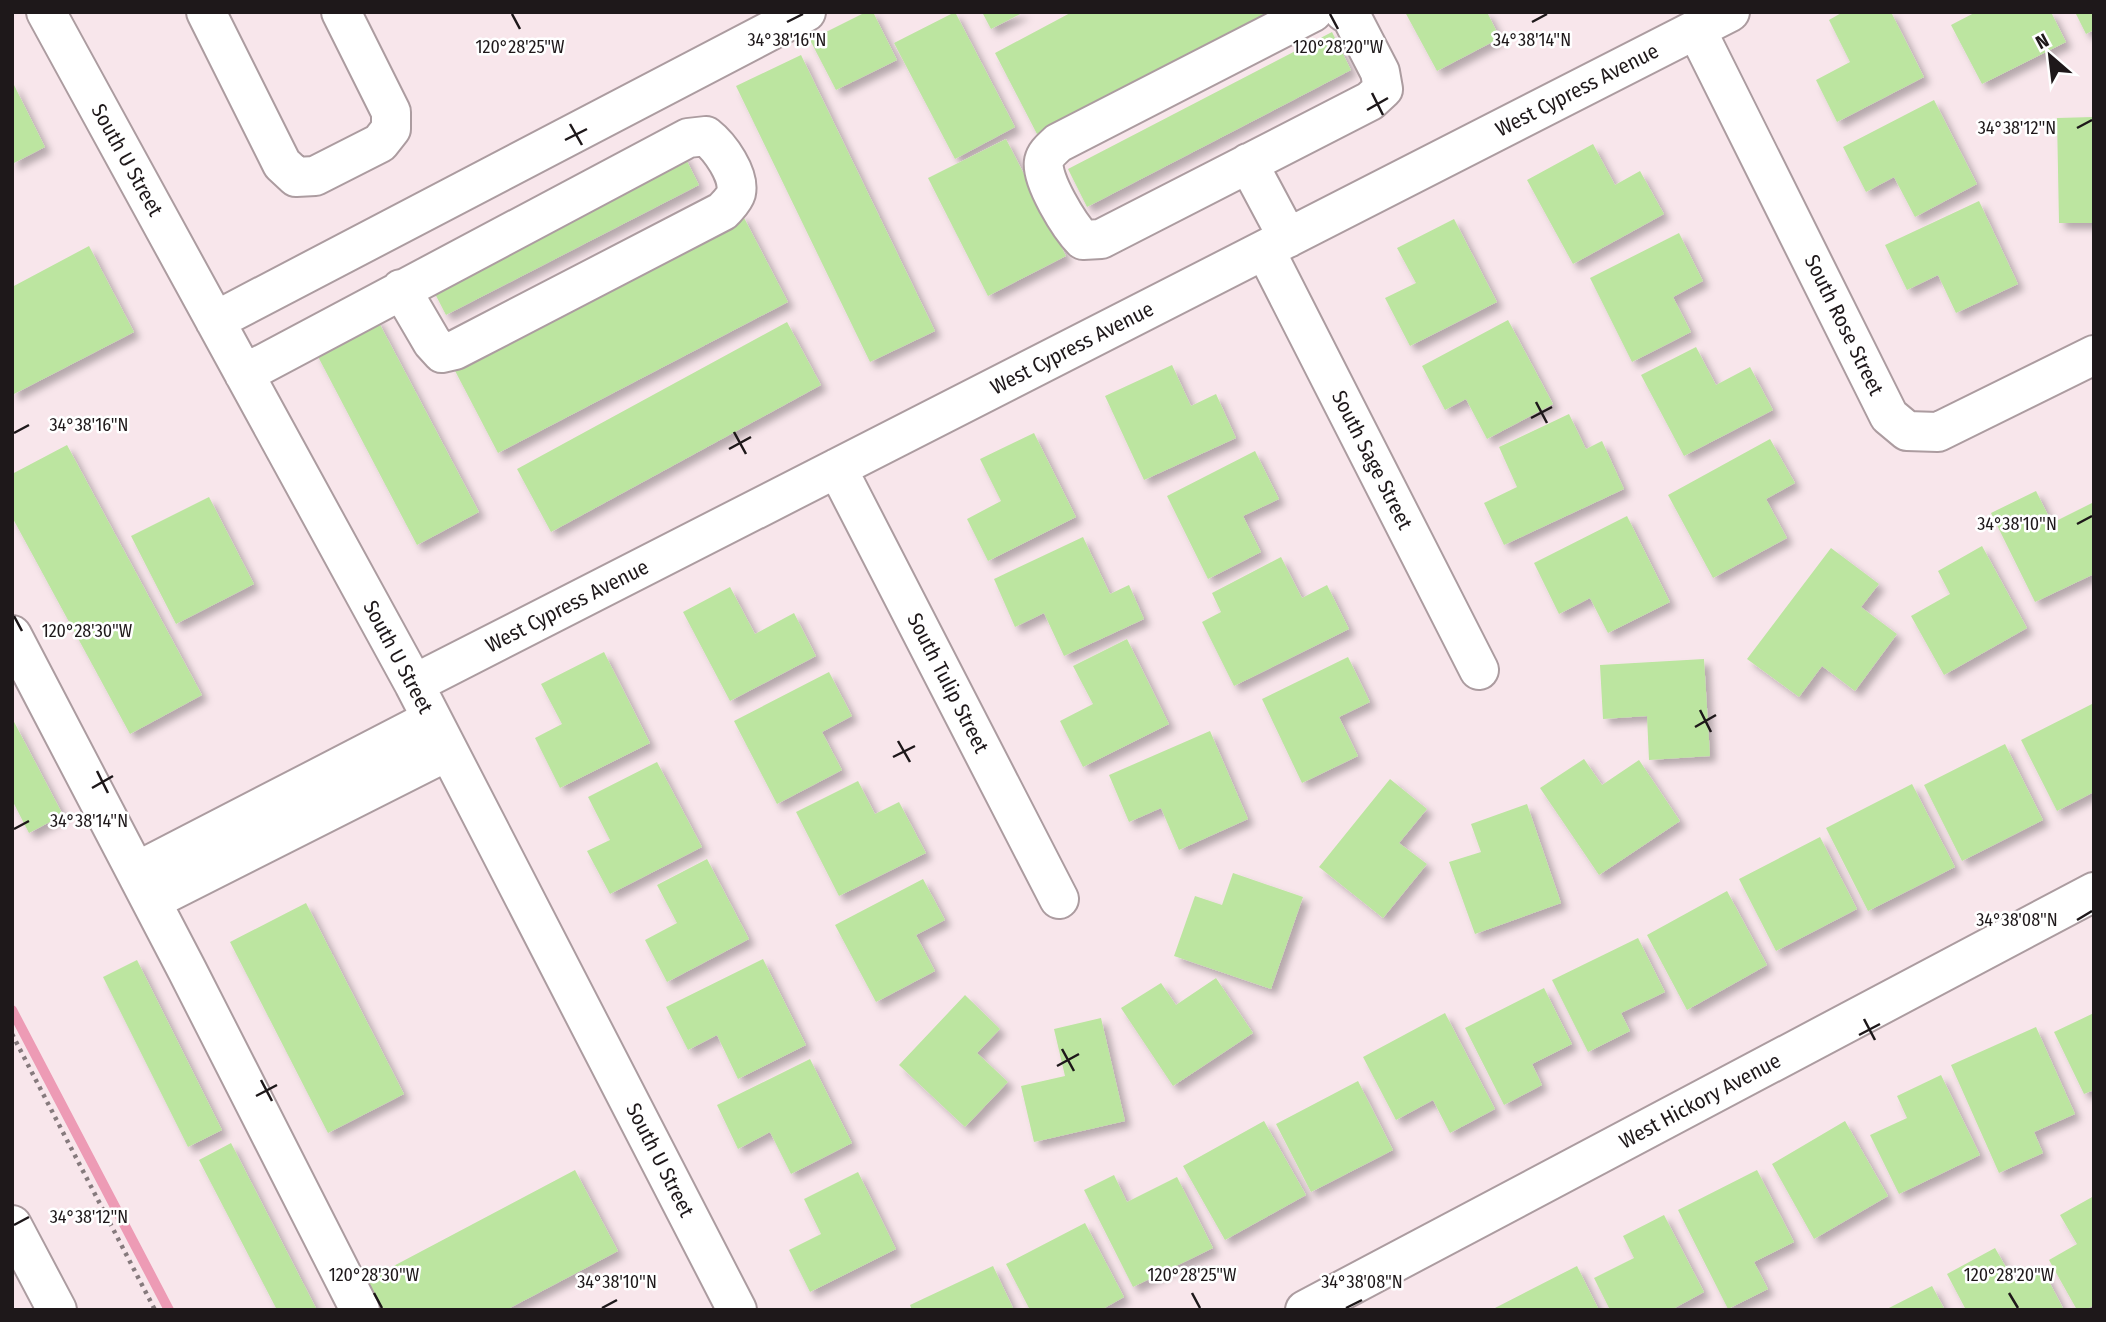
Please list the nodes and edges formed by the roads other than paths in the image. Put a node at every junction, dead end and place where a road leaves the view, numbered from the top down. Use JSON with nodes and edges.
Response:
{"nodes":[{"id":1,"x":46,"y":12,"type":"edge"},
{"id":2,"x":206,"y":12,"type":"edge"},
{"id":3,"x":341,"y":12,"type":"edge"},
{"id":4,"x":806,"y":12,"type":"edge"},
{"id":5,"x":1313,"y":12,"type":"edge"},
{"id":6,"x":1344,"y":12,"type":"edge"},
{"id":7,"x":1730,"y":12,"type":"edge"},
{"id":8,"x":1696,"y":29,"type":"junction"},
{"id":9,"x":1248,"y":163,"type":"junction"},
{"id":10,"x":1276,"y":244,"type":"junction"},
{"id":11,"x":401,"y":289,"type":"junction"},
{"id":12,"x":215,"y":321,"type":"junction"},
{"id":13,"x":2094,"y":355,"type":"edge"},
{"id":14,"x":244,"y":374,"type":"junction"},
{"id":15,"x":837,"y":468,"type":"junction"},
{"id":16,"x":12,"y":635,"type":"edge"},
{"id":17,"x":1479,"y":670,"type":"dead end"},
{"id":18,"x":414,"y":684,"type":"junction"},
{"id":19,"x":440,"y":735,"type":"junction"},
{"id":20,"x":144,"y":886,"type":"junction"},
{"id":21,"x":2094,"y":892,"type":"edge"},
{"id":22,"x":1059,"y":899,"type":"dead end"},
{"id":23,"x":12,"y":1225,"type":"edge"},
{"id":24,"x":57,"y":1310,"type":"edge"},
{"id":25,"x":360,"y":1310,"type":"edge"},
{"id":26,"x":737,"y":1310,"type":"edge"},
{"id":27,"x":1305,"y":1310,"type":"edge"}],
"edges":[{"from":1,"to":12,"type":"street","name":"South U Street"},
{"from":2,"to":3,"type":"street"},
{"from":4,"to":12,"type":"street"},
{"from":5,"to":9,"type":"street"},
{"from":6,"to":9,"type":"street"},
{"from":7,"to":8,"type":"street","name":"West Cypress Avenue"},
{"from":8,"to":10,"type":"street","name":"West Cypress Avenue"},
{"from":8,"to":13,"type":"street","name":"South Rose Street"},
{"from":9,"to":10,"type":"street","name":"South Sage Street"},
{"from":10,"to":15,"type":"street","name":"West Cypress Avenue"},
{"from":10,"to":17,"type":"street","name":"South Sage Street"},
{"from":11,"to":11,"type":"street"},
{"from":11,"to":14,"type":"street"},
{"from":12,"to":14,"type":"street","name":"South U Street"},
{"from":14,"to":18,"type":"street","name":"South U Street"},
{"from":15,"to":18,"type":"street","name":"West Cypress Avenue"},
{"from":15,"to":22,"type":"street","name":"South Tulip Street"},
{"from":16,"to":20,"type":"street"},
{"from":18,"to":19,"type":"street","name":"South U Street"},
{"from":19,"to":20,"type":"street"},
{"from":19,"to":26,"type":"street","name":"South U Street"},
{"from":20,"to":25,"type":"street"},
{"from":21,"to":27,"type":"street","name":"West Hickory Avenue"},
{"from":23,"to":24,"type":"street"}]}
